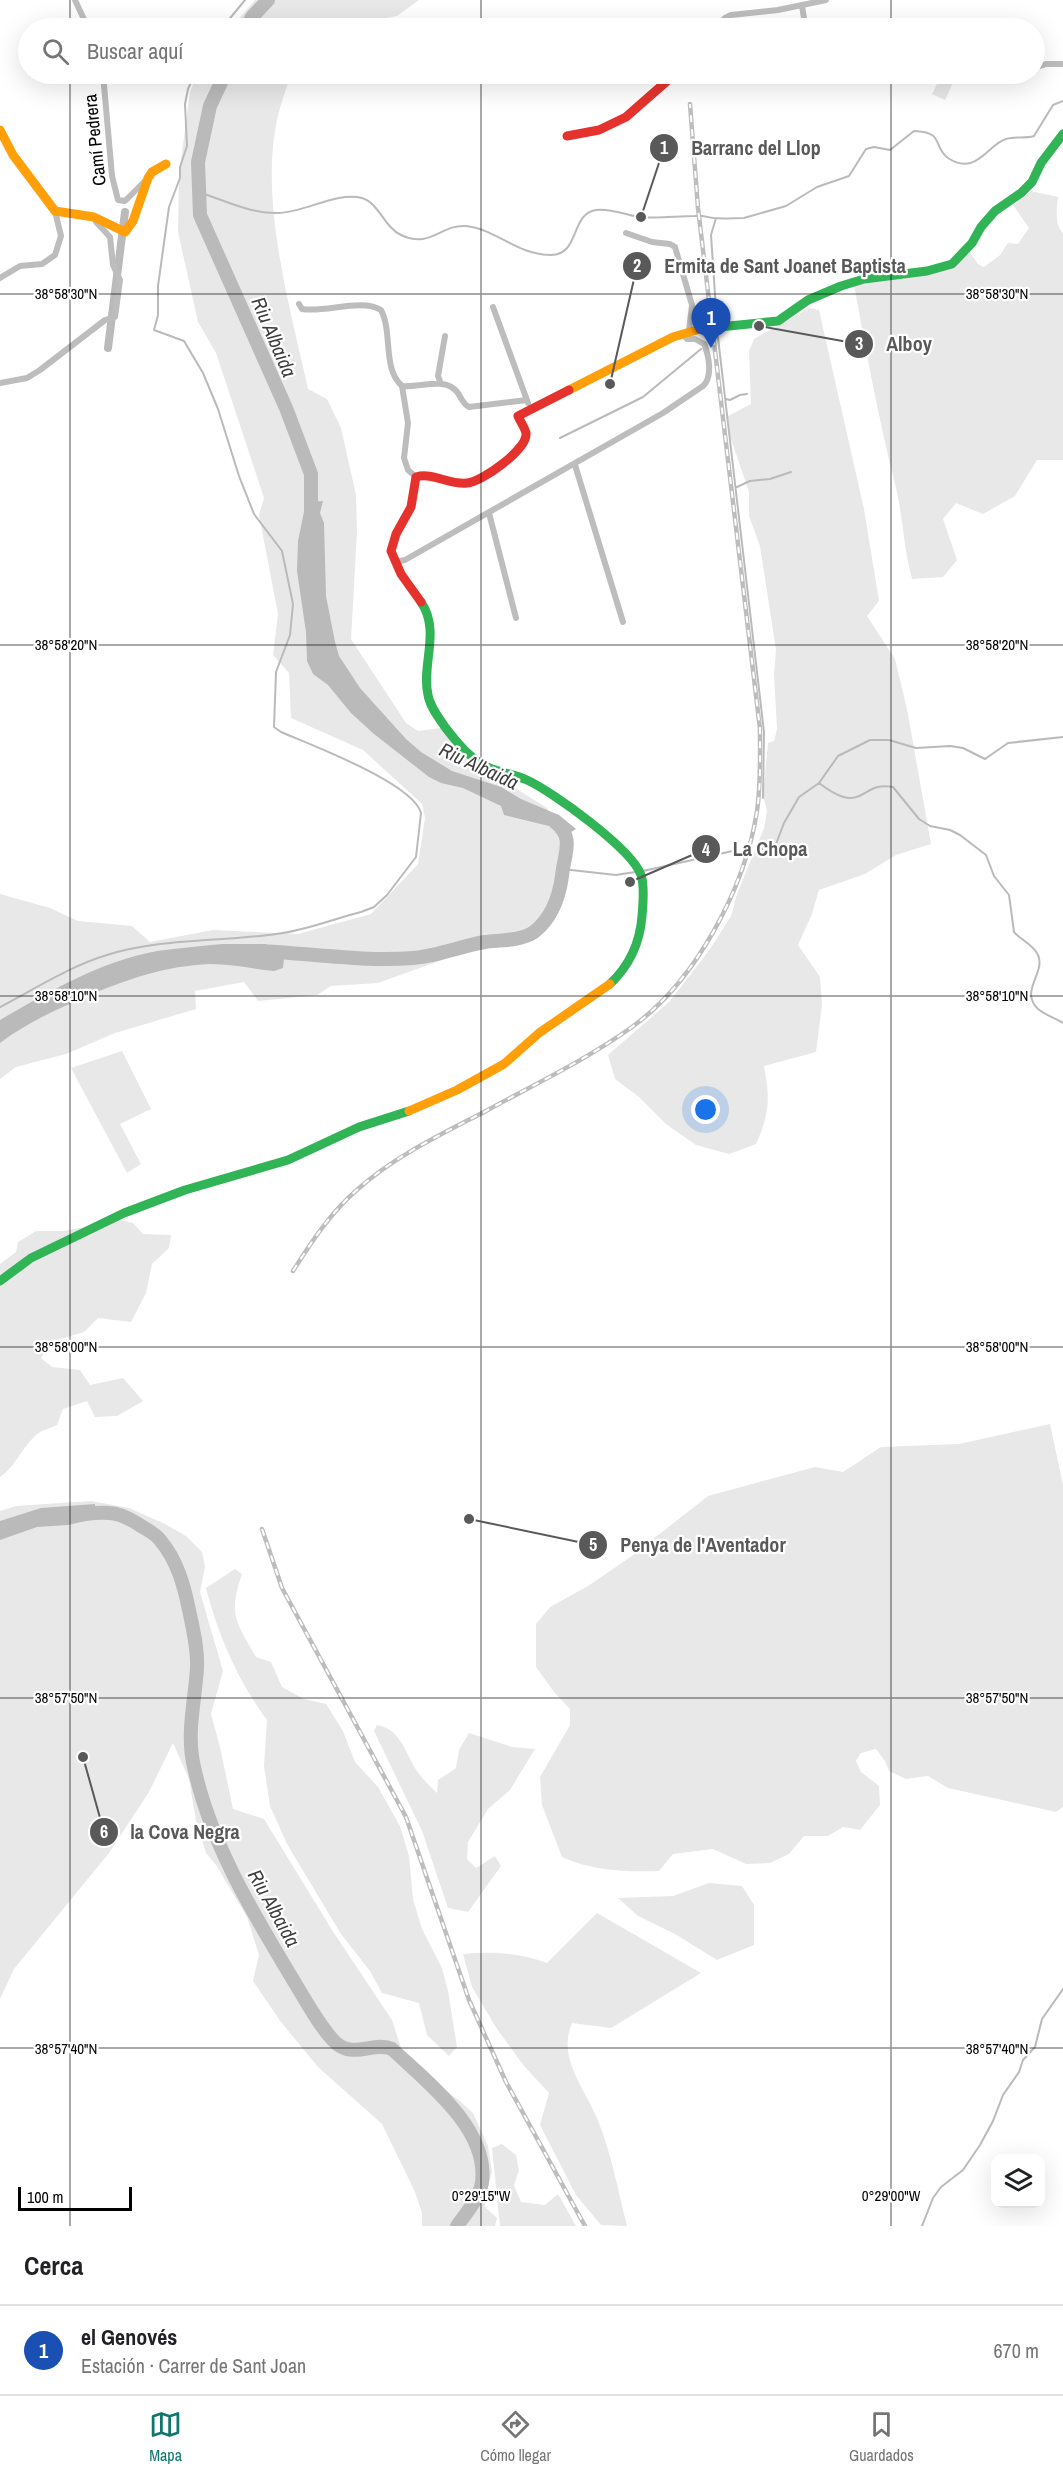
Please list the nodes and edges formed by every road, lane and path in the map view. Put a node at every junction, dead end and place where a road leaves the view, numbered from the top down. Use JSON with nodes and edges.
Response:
{"nodes":[{"id":1,"x":75,"y":0,"type":"edge"},
{"id":2,"x":826,"y":0,"type":"edge"},
{"id":3,"x":802,"y":6,"type":"junction"},
{"id":4,"x":83,"y":18,"type":"edge"},
{"id":5,"x":725,"y":18,"type":"edge"},
{"id":6,"x":804,"y":18,"type":"edge"},
{"id":7,"x":1045,"y":64,"type":"edge"},
{"id":8,"x":1063,"y":64,"type":"edge"},
{"id":9,"x":105,"y":84,"type":"edge"},
{"id":10,"x":664,"y":84,"type":"edge"},
{"id":11,"x":0,"y":130,"type":"edge"},
{"id":12,"x":1063,"y":134,"type":"edge"},
{"id":13,"x":567,"y":136,"type":"dead end"},
{"id":14,"x":166,"y":164,"type":"dead end"},
{"id":15,"x":148,"y":178,"type":"junction"},
{"id":16,"x":55,"y":211,"type":"junction"},
{"id":17,"x":85,"y":215,"type":"junction"},
{"id":18,"x":626,"y":233,"type":"dead end"},
{"id":19,"x":0,"y":278,"type":"edge"},
{"id":20,"x":299,"y":304,"type":"dead end"},
{"id":21,"x":493,"y":307,"type":"dead end"},
{"id":22,"x":686,"y":332,"type":"junction"},
{"id":23,"x":446,"y":336,"type":"dead end"},
{"id":24,"x":0,"y":383,"type":"edge"},
{"id":25,"x":441,"y":384,"type":"junction"},
{"id":26,"x":402,"y":386,"type":"junction"},
{"id":27,"x":529,"y":404,"type":"junction"},
{"id":28,"x":575,"y":465,"type":"junction"},
{"id":29,"x":416,"y":477,"type":"junction"},
{"id":30,"x":489,"y":513,"type":"junction"},
{"id":31,"x":395,"y":562,"type":"junction"},
{"id":32,"x":516,"y":618,"type":"dead end"},
{"id":33,"x":623,"y":622,"type":"dead end"},
{"id":34,"x":0,"y":1281,"type":"edge"}],
"edges":[{"from":1,"to":4,"type":"street"},
{"from":2,"to":3,"type":"street"},
{"from":3,"to":5,"type":"street"},
{"from":3,"to":6,"type":"street"},
{"from":7,"to":8,"type":"street"},
{"from":9,"to":15,"type":"street","name":"Camí Pedrera"},
{"from":10,"to":13,"type":"street"},
{"from":11,"to":16,"type":"street"},
{"from":12,"to":22,"type":"street","bridge":true},
{"from":14,"to":15,"type":"street"},
{"from":15,"to":17,"type":"street"},
{"from":16,"to":17,"type":"street"},
{"from":16,"to":19,"type":"street"},
{"from":17,"to":24,"type":"street"},
{"from":18,"to":22,"type":"street"},
{"from":20,"to":26,"type":"street"},
{"from":21,"to":27,"type":"street"},
{"from":22,"to":27,"type":"street"},
{"from":22,"to":28,"type":"street"},
{"from":23,"to":25,"type":"street"},
{"from":25,"to":26,"type":"street"},
{"from":25,"to":27,"type":"street"},
{"from":26,"to":29,"type":"street"},
{"from":27,"to":29,"type":"street"},
{"from":28,"to":30,"type":"street"},
{"from":28,"to":33,"type":"street"},
{"from":29,"to":31,"type":"street"},
{"from":30,"to":31,"type":"street"},
{"from":30,"to":32,"type":"street"},
{"from":31,"to":34,"type":"street"}]}
